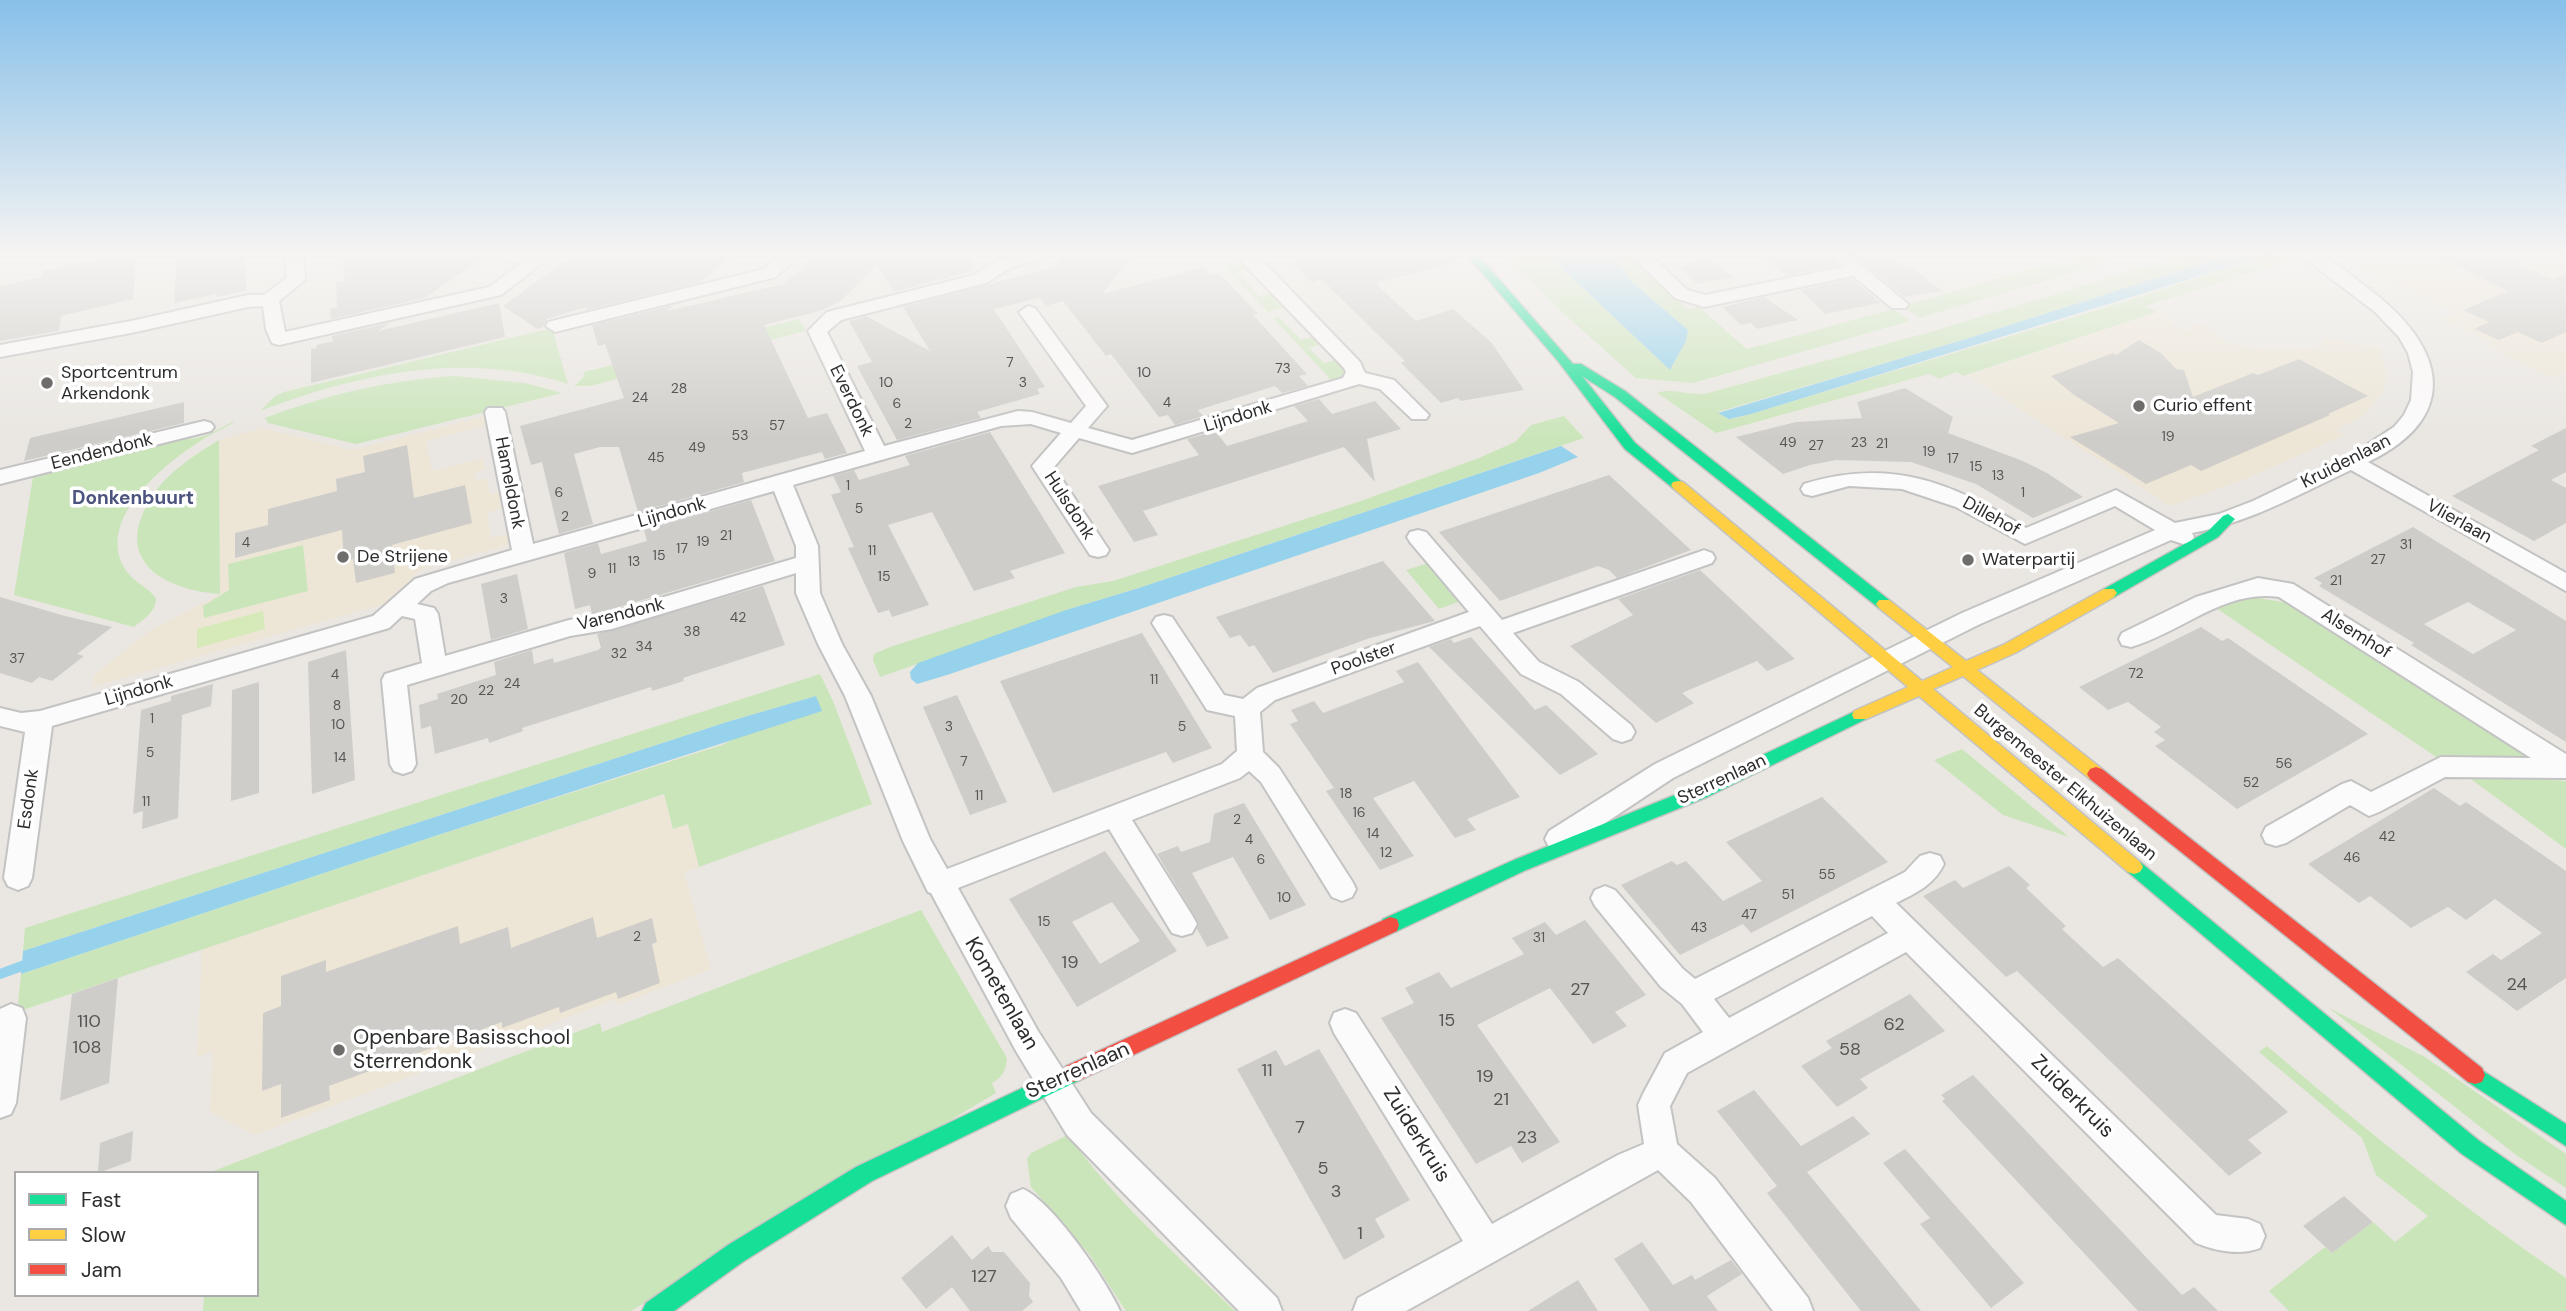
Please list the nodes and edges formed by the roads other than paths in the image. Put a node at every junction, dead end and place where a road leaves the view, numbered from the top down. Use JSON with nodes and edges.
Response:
{"nodes":[{"id":1,"x":184,"y":315,"type":"edge"},
{"id":2,"x":272,"y":315,"type":"edge"},
{"id":3,"x":386,"y":315,"type":"edge"},
{"id":4,"x":600,"y":315,"type":"edge"},
{"id":5,"x":837,"y":315,"type":"edge"},
{"id":6,"x":1030,"y":315,"type":"edge"},
{"id":7,"x":1304,"y":315,"type":"edge"},
{"id":8,"x":1525,"y":315,"type":"edge"},
{"id":9,"x":2388,"y":315,"type":"edge"},
{"id":10,"x":555,"y":326,"type":"dead end"},
{"id":11,"x":0,"y":351,"type":"edge"},
{"id":12,"x":1562,"y":358,"type":"junction"},
{"id":13,"x":1354,"y":377,"type":"junction"},
{"id":14,"x":495,"y":412,"type":"dead end"},
{"id":15,"x":1419,"y":415,"type":"dead end"},
{"id":16,"x":204,"y":428,"type":"dead end"},
{"id":17,"x":1073,"y":431,"type":"junction"},
{"id":18,"x":877,"y":454,"type":"junction"},
{"id":19,"x":2352,"y":462,"type":"junction"},
{"id":20,"x":0,"y":477,"type":"edge"},
{"id":21,"x":781,"y":482,"type":"junction"},
{"id":22,"x":1812,"y":489,"type":"dead end"},
{"id":23,"x":2228,"y":519,"type":"junction"},
{"id":24,"x":2172,"y":531,"type":"junction"},
{"id":25,"x":1418,"y":537,"type":"dead end"},
{"id":26,"x":2195,"y":544,"type":"junction"},
{"id":27,"x":1098,"y":550,"type":"dead end"},
{"id":28,"x":524,"y":555,"type":"junction"},
{"id":29,"x":1704,"y":558,"type":"dead end"},
{"id":30,"x":807,"y":562,"type":"junction"},
{"id":31,"x":2566,"y":583,"type":"edge"},
{"id":32,"x":398,"y":607,"type":"junction"},
{"id":33,"x":1164,"y":622,"type":"dead end"},
{"id":34,"x":1491,"y":623,"type":"junction"},
{"id":35,"x":1929,"y":638,"type":"junction"},
{"id":36,"x":2131,"y":639,"type":"dead end"},
{"id":37,"x":1888,"y":658,"type":"junction"},
{"id":38,"x":435,"y":668,"type":"junction"},
{"id":39,"x":1965,"y":669,"type":"junction"},
{"id":40,"x":1920,"y":688,"type":"junction"},
{"id":41,"x":1247,"y":709,"type":"junction"},
{"id":42,"x":0,"y":717,"type":"edge"},
{"id":43,"x":40,"y":720,"type":"junction"},
{"id":44,"x":1622,"y":732,"type":"dead end"},
{"id":45,"x":1250,"y":755,"type":"junction"},
{"id":46,"x":403,"y":764,"type":"dead end"},
{"id":47,"x":2566,"y":767,"type":"edge"},
{"id":48,"x":1115,"y":816,"type":"junction"},
{"id":49,"x":2276,"y":835,"type":"dead end"},
{"id":50,"x":1930,"y":863,"type":"dead end"},
{"id":51,"x":1520,"y":865,"type":"junction"},
{"id":52,"x":18,"y":878,"type":"dead end"},
{"id":53,"x":939,"y":884,"type":"junction"},
{"id":54,"x":1342,"y":889,"type":"dead end"},
{"id":55,"x":1605,"y":898,"type":"dead end"},
{"id":56,"x":1876,"y":901,"type":"junction"},
{"id":57,"x":1182,"y":924,"type":"dead end"},
{"id":58,"x":1909,"y":936,"type":"junction"},
{"id":59,"x":1693,"y":995,"type":"junction"},
{"id":60,"x":11,"y":1018,"type":"dead end"},
{"id":61,"x":1345,"y":1023,"type":"dead end"},
{"id":62,"x":1723,"y":1035,"type":"junction"},
{"id":63,"x":1053,"y":1083,"type":"junction"},
{"id":64,"x":0,"y":1103,"type":"edge"},
{"id":65,"x":2566,"y":1136,"type":"edge"},
{"id":66,"x":1662,"y":1152,"type":"junction"},
{"id":67,"x":1023,"y":1206,"type":"dead end"},
{"id":68,"x":2566,"y":1214,"type":"edge"},
{"id":69,"x":2248,"y":1236,"type":"dead end"},
{"id":70,"x":1487,"y":1248,"type":"junction"},
{"id":71,"x":654,"y":1311,"type":"edge"},
{"id":72,"x":1102,"y":1311,"type":"edge"},
{"id":73,"x":1264,"y":1311,"type":"edge"},
{"id":74,"x":1371,"y":1311,"type":"edge"},
{"id":75,"x":1795,"y":1311,"type":"edge"}],
"edges":[{"from":1,"to":11,"type":"street"},
{"from":2,"to":3,"type":"street"},
{"from":4,"to":10,"type":"street"},
{"from":5,"to":18,"type":"street","name":"Everdonk"},
{"from":6,"to":17,"type":"street"},
{"from":7,"to":13,"type":"street"},
{"from":8,"to":12,"type":"street","name":"Burgemeester Elkhuizenlaan"},
{"from":9,"to":19,"type":"street","name":"Kruidenlaan"},
{"from":12,"to":35,"type":"street","name":"Burgemeester Elkhuizenlaan"},
{"from":12,"to":37,"type":"street","name":"Burgemeester Elkhuizenlaan"},
{"from":13,"to":15,"type":"street"},
{"from":13,"to":17,"type":"street","name":"Lijndonk"},
{"from":14,"to":28,"type":"street","name":"Hameldonk"},
{"from":16,"to":20,"type":"street","name":"Eendendonk"},
{"from":17,"to":18,"type":"street","name":"Lijndonk"},
{"from":17,"to":27,"type":"street","name":"Hulsdonk"},
{"from":18,"to":21,"type":"street","name":"Lijndonk"},
{"from":19,"to":23,"type":"street","name":"Kruidenlaan"},
{"from":19,"to":31,"type":"street","name":"Vlierlaan"},
{"from":21,"to":28,"type":"street","name":"Lijndonk"},
{"from":21,"to":30,"type":"street","name":"Kometenlaan"},
{"from":22,"to":24,"type":"street","name":"Dillehof"},
{"from":23,"to":24,"type":"street","name":"Kruidenlaan"},
{"from":23,"to":26,"type":"street","name":"Kruidenlaan"},
{"from":24,"to":26,"type":"street","name":"Dillehof"},
{"from":24,"to":35,"type":"street","name":"Kruidenlaan"},
{"from":25,"to":34,"type":"street"},
{"from":26,"to":39,"type":"street","name":"Kruidenlaan"},
{"from":28,"to":32,"type":"street","name":"Lijndonk"},
{"from":29,"to":34,"type":"street","name":"Poolster"},
{"from":30,"to":38,"type":"street","name":"Varendonk"},
{"from":30,"to":53,"type":"street","name":"Kometenlaan"},
{"from":32,"to":38,"type":"street"},
{"from":32,"to":43,"type":"street","name":"Lijndonk"},
{"from":33,"to":41,"type":"street"},
{"from":34,"to":41,"type":"street","name":"Poolster"},
{"from":34,"to":44,"type":"street"},
{"from":35,"to":37,"type":"street","name":"Sterrenlaan"},
{"from":35,"to":39,"type":"street","name":"Burgemeester Elkhuizenlaan"},
{"from":36,"to":47,"type":"street","name":"Alsemhof"},
{"from":37,"to":40,"type":"street","name":"Burgemeester Elkhuizenlaan"},
{"from":37,"to":51,"type":"street","name":"Sterrenlaan"},
{"from":38,"to":46,"type":"street","name":"Varendonk"},
{"from":39,"to":40,"type":"street","name":"Sterrenlaan"},
{"from":39,"to":65,"type":"street","name":"Burgemeester Elkhuizenlaan"},
{"from":40,"to":51,"type":"street","name":"Sterrenlaan"},
{"from":40,"to":68,"type":"street","name":"Burgemeester Elkhuizenlaan"},
{"from":41,"to":45,"type":"street"},
{"from":42,"to":43,"type":"street","name":"Lijndonk"},
{"from":43,"to":52,"type":"street","name":"Esdonk"},
{"from":45,"to":48,"type":"street"},
{"from":45,"to":54,"type":"street"},
{"from":47,"to":49,"type":"street","name":"Alsemhof"},
{"from":48,"to":53,"type":"street"},
{"from":48,"to":57,"type":"street"},
{"from":50,"to":56,"type":"street"},
{"from":51,"to":63,"type":"street","name":"Sterrenlaan"},
{"from":53,"to":63,"type":"street","name":"Kometenlaan"},
{"from":55,"to":59,"type":"street"},
{"from":56,"to":58,"type":"street","name":"Zuiderkruis"},
{"from":56,"to":59,"type":"street"},
{"from":58,"to":62,"type":"street"},
{"from":58,"to":69,"type":"street","name":"Zuiderkruis"},
{"from":59,"to":62,"type":"street"},
{"from":60,"to":64,"type":"street"},
{"from":61,"to":70,"type":"street","name":"Zuiderkruis"},
{"from":62,"to":66,"type":"street"},
{"from":63,"to":71,"type":"street","name":"Sterrenlaan"},
{"from":63,"to":73,"type":"street","name":"Kometenlaan"},
{"from":66,"to":70,"type":"street"},
{"from":66,"to":75,"type":"street"},
{"from":67,"to":72,"type":"street"},
{"from":70,"to":74,"type":"street"}]}
